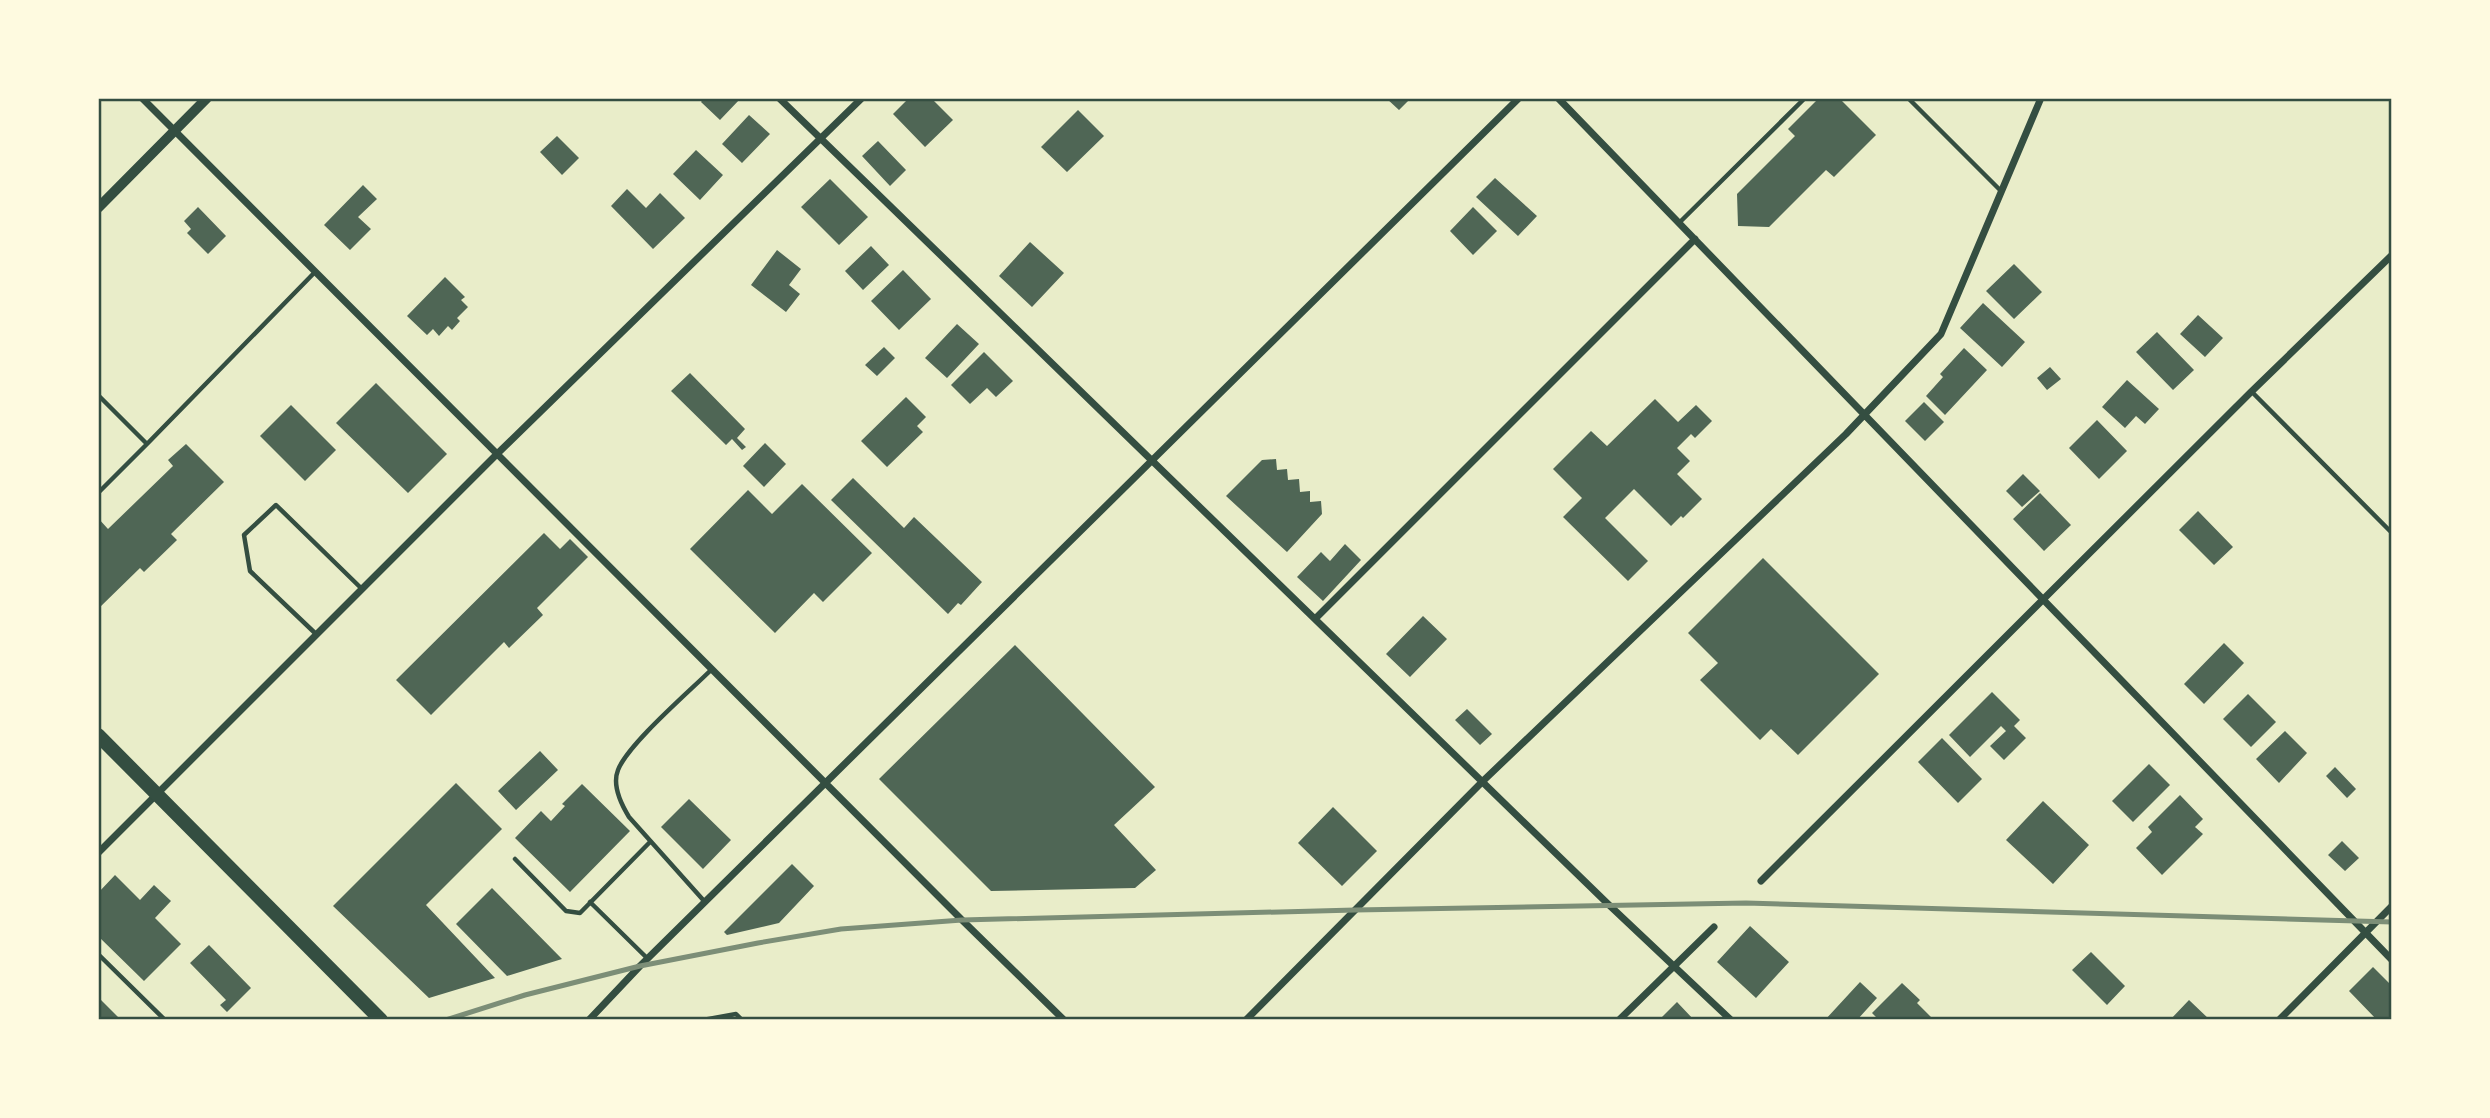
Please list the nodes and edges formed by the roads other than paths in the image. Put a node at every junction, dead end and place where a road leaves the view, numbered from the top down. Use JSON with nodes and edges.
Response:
{"nodes":[{"id":1,"x":142,"y":98,"type":"edge"},
{"id":2,"x":207,"y":98,"type":"edge"},
{"id":3,"x":779,"y":98,"type":"edge"},
{"id":4,"x":862,"y":98,"type":"edge"},
{"id":5,"x":1519,"y":98,"type":"edge"},
{"id":6,"x":1558,"y":98,"type":"edge"},
{"id":7,"x":1805,"y":98,"type":"edge"},
{"id":8,"x":1908,"y":98,"type":"edge"},
{"id":9,"x":2041,"y":98,"type":"edge"},
{"id":10,"x":174,"y":131,"type":"junction"},
{"id":11,"x":821,"y":139,"type":"junction"},
{"id":12,"x":2001,"y":191,"type":"junction"},
{"id":13,"x":98,"y":208,"type":"edge"},
{"id":14,"x":1679,"y":223,"type":"junction"},
{"id":15,"x":1695,"y":239,"type":"junction"},
{"id":16,"x":2392,"y":255,"type":"edge"},
{"id":17,"x":315,"y":272,"type":"junction"},
{"id":18,"x":2251,"y":392,"type":"junction"},
{"id":19,"x":98,"y":395,"type":"edge"},
{"id":20,"x":1864,"y":413,"type":"junction"},
{"id":21,"x":147,"y":444,"type":"junction"},
{"id":22,"x":497,"y":454,"type":"junction"},
{"id":23,"x":1153,"y":461,"type":"junction"},
{"id":24,"x":98,"y":493,"type":"edge"},
{"id":25,"x":2392,"y":533,"type":"edge"},
{"id":26,"x":362,"y":590,"type":"junction"},
{"id":27,"x":2042,"y":600,"type":"junction"},
{"id":28,"x":1316,"y":618,"type":"junction"},
{"id":29,"x":317,"y":635,"type":"junction"},
{"id":30,"x":712,"y":669,"type":"junction"},
{"id":31,"x":98,"y":735,"type":"edge"},
{"id":32,"x":1483,"y":781,"type":"junction"},
{"id":33,"x":827,"y":783,"type":"junction"},
{"id":34,"x":158,"y":794,"type":"junction"},
{"id":35,"x":650,"y":842,"type":"junction"},
{"id":36,"x":98,"y":853,"type":"edge"},
{"id":37,"x":515,"y":859,"type":"dead end"},
{"id":38,"x":1761,"y":881,"type":"dead end"},
{"id":39,"x":590,"y":902,"type":"junction"},
{"id":40,"x":705,"y":902,"type":"junction"},
{"id":41,"x":2392,"y":906,"type":"edge"},
{"id":42,"x":1714,"y":927,"type":"dead end"},
{"id":43,"x":2365,"y":933,"type":"junction"},
{"id":44,"x":98,"y":954,"type":"edge"},
{"id":45,"x":648,"y":959,"type":"junction"},
{"id":46,"x":2392,"y":960,"type":"edge"},
{"id":47,"x":1674,"y":965,"type":"junction"},
{"id":48,"x":165,"y":1020,"type":"edge"},
{"id":49,"x":382,"y":1020,"type":"edge"},
{"id":50,"x":589,"y":1020,"type":"edge"},
{"id":51,"x":703,"y":1020,"type":"edge"},
{"id":52,"x":742,"y":1020,"type":"edge"},
{"id":53,"x":1064,"y":1020,"type":"edge"},
{"id":54,"x":1246,"y":1020,"type":"edge"},
{"id":55,"x":1619,"y":1020,"type":"edge"},
{"id":56,"x":1731,"y":1020,"type":"edge"},
{"id":57,"x":2279,"y":1020,"type":"edge"}],
"edges":[{"from":1,"to":10,"type":"street"},
{"from":2,"to":10,"type":"street"},
{"from":3,"to":11,"type":"street"},
{"from":4,"to":11,"type":"street"},
{"from":5,"to":23,"type":"street"},
{"from":6,"to":14,"type":"street"},
{"from":7,"to":14,"type":"lane"},
{"from":8,"to":12,"type":"lane"},
{"from":9,"to":12,"type":"street"},
{"from":10,"to":13,"type":"street"},
{"from":10,"to":17,"type":"street"},
{"from":11,"to":22,"type":"street"},
{"from":11,"to":23,"type":"street"},
{"from":12,"to":20,"type":"street"},
{"from":14,"to":15,"type":"street"},
{"from":15,"to":20,"type":"street"},
{"from":15,"to":28,"type":"street"},
{"from":16,"to":18,"type":"street"},
{"from":17,"to":21,"type":"lane"},
{"from":17,"to":22,"type":"street"},
{"from":18,"to":25,"type":"lane"},
{"from":18,"to":27,"type":"street"},
{"from":19,"to":21,"type":"lane"},
{"from":20,"to":27,"type":"street"},
{"from":20,"to":32,"type":"street"},
{"from":21,"to":24,"type":"lane"},
{"from":22,"to":26,"type":"street"},
{"from":22,"to":30,"type":"street"},
{"from":23,"to":28,"type":"street"},
{"from":23,"to":33,"type":"street"},
{"from":26,"to":29,"type":"street"},
{"from":26,"to":29,"type":"lane"},
{"from":27,"to":38,"type":"street"},
{"from":27,"to":43,"type":"street"},
{"from":28,"to":32,"type":"street"},
{"from":29,"to":34,"type":"street"},
{"from":30,"to":33,"type":"street"},
{"from":30,"to":35,"type":"lane"},
{"from":31,"to":34,"type":"main road"},
{"from":32,"to":47,"type":"street"},
{"from":32,"to":54,"type":"street"},
{"from":33,"to":40,"type":"street"},
{"from":33,"to":53,"type":"street"},
{"from":34,"to":36,"type":"street"},
{"from":34,"to":49,"type":"main road"},
{"from":35,"to":39,"type":"lane"},
{"from":35,"to":40,"type":"lane"},
{"from":37,"to":39,"type":"lane"},
{"from":39,"to":45,"type":"lane"},
{"from":40,"to":45,"type":"street"},
{"from":41,"to":43,"type":"street"},
{"from":42,"to":47,"type":"street"},
{"from":43,"to":46,"type":"street"},
{"from":43,"to":57,"type":"street"},
{"from":44,"to":48,"type":"lane"},
{"from":45,"to":50,"type":"street"},
{"from":47,"to":55,"type":"street"},
{"from":47,"to":56,"type":"street"},
{"from":51,"to":52,"type":"lane"}]}
